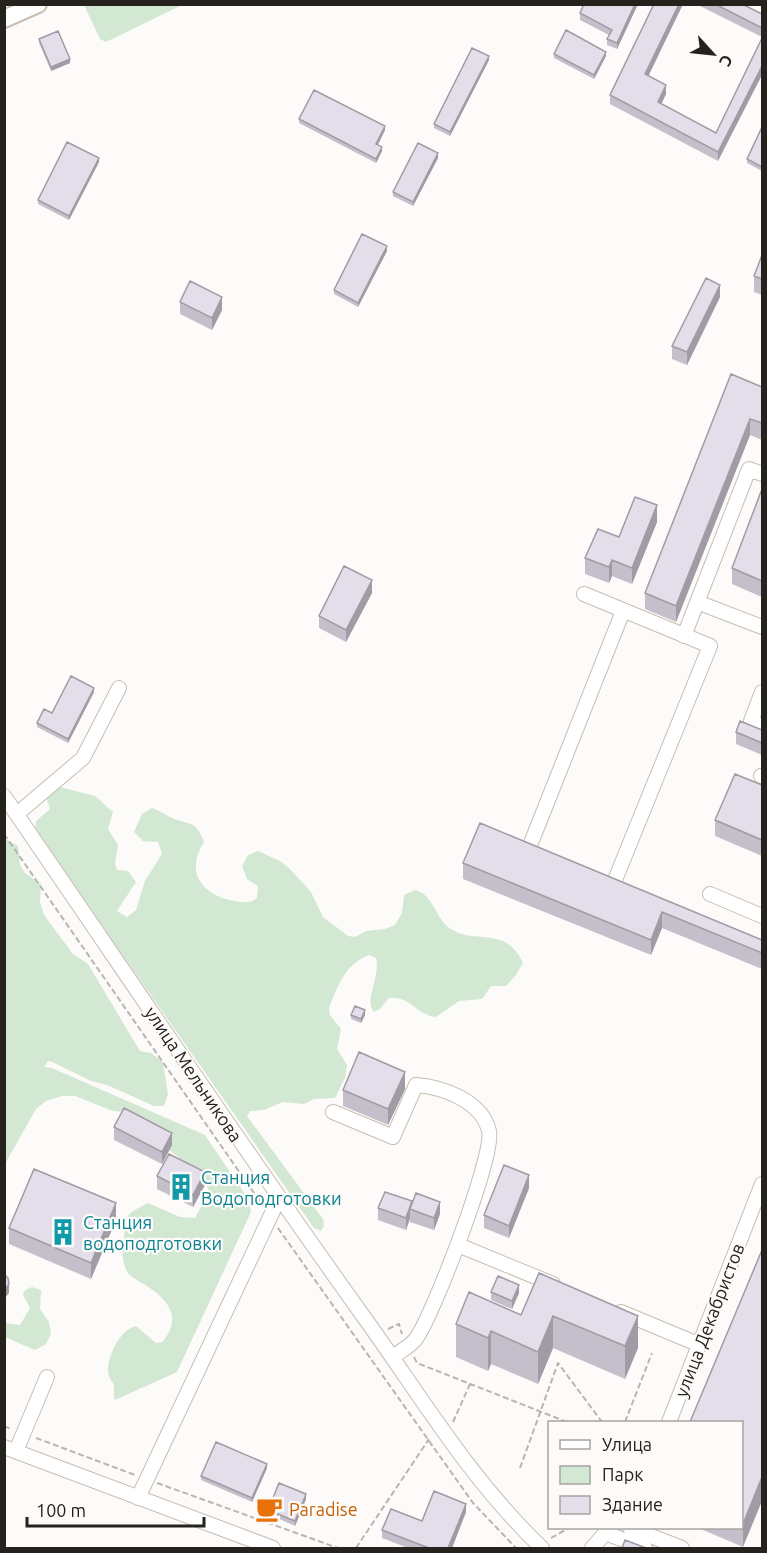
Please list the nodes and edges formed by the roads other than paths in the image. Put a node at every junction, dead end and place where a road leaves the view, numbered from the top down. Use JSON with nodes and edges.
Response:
{"nodes":[{"id":1,"x":35,"y":5,"type":"edge"},
{"id":2,"x":4,"y":19,"type":"edge"},
{"id":3,"x":762,"y":474,"type":"edge"},
{"id":4,"x":584,"y":594,"type":"dead end"},
{"id":5,"x":697,"y":602,"type":"junction"},
{"id":6,"x":623,"y":611,"type":"junction"},
{"id":7,"x":762,"y":627,"type":"edge"},
{"id":8,"x":684,"y":636,"type":"junction"},
{"id":9,"x":119,"y":688,"type":"dead end"},
{"id":10,"x":762,"y":692,"type":"edge"},
{"id":11,"x":762,"y":726,"type":"edge"},
{"id":12,"x":4,"y":796,"type":"edge"},
{"id":13,"x":17,"y":814,"type":"junction"},
{"id":14,"x":531,"y":843,"type":"edge"},
{"id":15,"x":615,"y":880,"type":"edge"},
{"id":16,"x":710,"y":894,"type":"dead end"},
{"id":17,"x":762,"y":916,"type":"edge"},
{"id":18,"x":333,"y":1112,"type":"dead end"},
{"id":19,"x":762,"y":1184,"type":"edge"},
{"id":20,"x":279,"y":1198,"type":"junction"},
{"id":21,"x":458,"y":1245,"type":"junction"},
{"id":22,"x":568,"y":1290,"type":"edge"},
{"id":23,"x":612,"y":1308,"type":"edge"},
{"id":24,"x":700,"y":1345,"type":"junction"},
{"id":25,"x":393,"y":1357,"type":"junction"},
{"id":26,"x":47,"y":1377,"type":"dead end"},
{"id":27,"x":669,"y":1421,"type":"edge"},
{"id":28,"x":10,"y":1449,"type":"edge"},
{"id":29,"x":138,"y":1497,"type":"junction"},
{"id":30,"x":635,"y":1529,"type":"edge"},
{"id":31,"x":608,"y":1530,"type":"edge"},
{"id":32,"x":540,"y":1547,"type":"edge"},
{"id":33,"x":273,"y":1548,"type":"edge"},
{"id":34,"x":592,"y":1548,"type":"edge"},
{"id":35,"x":645,"y":1548,"type":"edge"},
{"id":36,"x":682,"y":1548,"type":"edge"}],
"edges":[{"from":1,"to":2,"type":"main road"},
{"from":3,"to":5,"type":"street"},
{"from":4,"to":6,"type":"street"},
{"from":5,"to":7,"type":"street"},
{"from":5,"to":8,"type":"street"},
{"from":6,"to":8,"type":"street"},
{"from":6,"to":14,"type":"street"},
{"from":8,"to":15,"type":"street"},
{"from":9,"to":13,"type":"street"},
{"from":10,"to":11,"type":"street"},
{"from":12,"to":13,"type":"street","name":"улица Мельникова"},
{"from":13,"to":20,"type":"street","name":"улица Мельникова"},
{"from":16,"to":17,"type":"street"},
{"from":18,"to":21,"type":"street"},
{"from":19,"to":24,"type":"street","name":"улица Декабристов"},
{"from":20,"to":25,"type":"street","name":"улица Мельникова"},
{"from":20,"to":29,"type":"street"},
{"from":21,"to":22,"type":"street"},
{"from":21,"to":25,"type":"street"},
{"from":23,"to":24,"type":"street"},
{"from":24,"to":27,"type":"street","name":"улица Декабристов"},
{"from":25,"to":32,"type":"street","name":"улица Мельникова"},
{"from":26,"to":28,"type":"street"},
{"from":28,"to":29,"type":"street"},
{"from":29,"to":33,"type":"street"},
{"from":30,"to":36,"type":"street"},
{"from":31,"to":34,"type":"street"},
{"from":31,"to":35,"type":"street"}]}
